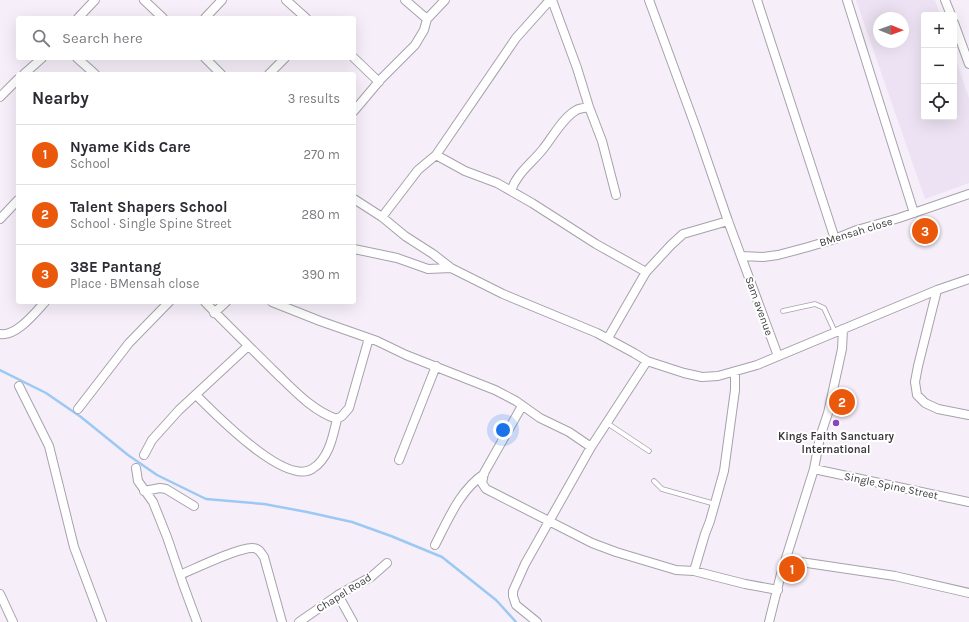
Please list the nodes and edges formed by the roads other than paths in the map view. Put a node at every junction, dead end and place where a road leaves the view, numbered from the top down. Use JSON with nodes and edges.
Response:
{"nodes":[{"id":1,"x":95,"y":0,"type":"edge"},
{"id":2,"x":144,"y":0,"type":"edge"},
{"id":3,"x":222,"y":0,"type":"edge"},
{"id":4,"x":286,"y":0,"type":"edge"},
{"id":5,"x":405,"y":0,"type":"edge"},
{"id":6,"x":445,"y":0,"type":"edge"},
{"id":7,"x":551,"y":0,"type":"edge"},
{"id":8,"x":649,"y":0,"type":"edge"},
{"id":9,"x":757,"y":0,"type":"edge"},
{"id":10,"x":848,"y":0,"type":"edge"},
{"id":11,"x":945,"y":0,"type":"edge"},
{"id":12,"x":950,"y":12,"type":"edge"},
{"id":13,"x":80,"y":16,"type":"edge"},
{"id":14,"x":161,"y":16,"type":"edge"},
{"id":15,"x":207,"y":16,"type":"edge"},
{"id":16,"x":304,"y":16,"type":"edge"},
{"id":17,"x":427,"y":19,"type":"junction"},
{"id":18,"x":957,"y":31,"type":"edge"},
{"id":19,"x":40,"y":60,"type":"edge"},
{"id":20,"x":79,"y":60,"type":"edge"},
{"id":21,"x":207,"y":60,"type":"edge"},
{"id":22,"x":283,"y":60,"type":"edge"},
{"id":23,"x":356,"y":60,"type":"edge"},
{"id":24,"x":969,"y":64,"type":"edge"},
{"id":25,"x":26,"y":72,"type":"edge"},
{"id":26,"x":93,"y":72,"type":"edge"},
{"id":27,"x":219,"y":72,"type":"edge"},
{"id":28,"x":271,"y":72,"type":"edge"},
{"id":29,"x":16,"y":81,"type":"edge"},
{"id":30,"x":379,"y":82,"type":"junction"},
{"id":31,"x":0,"y":97,"type":"edge"},
{"id":32,"x":589,"y":107,"type":"junction"},
{"id":33,"x":356,"y":109,"type":"edge"},
{"id":34,"x":436,"y":155,"type":"junction"},
{"id":35,"x":511,"y":191,"type":"junction"},
{"id":36,"x":969,"y":194,"type":"edge"},
{"id":37,"x":616,"y":195,"type":"dead end"},
{"id":38,"x":356,"y":200,"type":"edge"},
{"id":39,"x":16,"y":202,"type":"edge"},
{"id":40,"x":914,"y":213,"type":"junction"},
{"id":41,"x":382,"y":217,"type":"junction"},
{"id":42,"x":0,"y":219,"type":"edge"},
{"id":43,"x":728,"y":221,"type":"junction"},
{"id":44,"x":835,"y":239,"type":"junction"},
{"id":45,"x":356,"y":249,"type":"edge"},
{"id":46,"x":741,"y":256,"type":"junction"},
{"id":47,"x":451,"y":268,"type":"junction"},
{"id":48,"x":646,"y":272,"type":"junction"},
{"id":49,"x":969,"y":279,"type":"edge"},
{"id":50,"x":937,"y":290,"type":"junction"},
{"id":51,"x":44,"y":304,"type":"edge"},
{"id":52,"x":167,"y":304,"type":"edge"},
{"id":53,"x":206,"y":304,"type":"edge"},
{"id":54,"x":224,"y":304,"type":"edge"},
{"id":55,"x":277,"y":304,"type":"edge"},
{"id":56,"x":783,"y":312,"type":"dead end"},
{"id":57,"x":214,"y":313,"type":"junction"},
{"id":58,"x":839,"y":330,"type":"junction"},
{"id":59,"x":0,"y":334,"type":"edge"},
{"id":60,"x":369,"y":338,"type":"junction"},
{"id":61,"x":608,"y":338,"type":"junction"},
{"id":62,"x":248,"y":346,"type":"junction"},
{"id":63,"x":778,"y":356,"type":"junction"},
{"id":64,"x":647,"y":361,"type":"junction"},
{"id":65,"x":436,"y":366,"type":"junction"},
{"id":66,"x":735,"y":372,"type":"junction"},
{"id":67,"x":19,"y":386,"type":"dead end"},
{"id":68,"x":196,"y":395,"type":"junction"},
{"id":69,"x":522,"y":406,"type":"junction"},
{"id":70,"x":78,"y":408,"type":"dead end"},
{"id":71,"x":969,"y":415,"type":"edge"},
{"id":72,"x":337,"y":419,"type":"junction"},
{"id":73,"x":607,"y":423,"type":"junction"},
{"id":74,"x":591,"y":446,"type":"junction"},
{"id":75,"x":649,"y":451,"type":"dead end"},
{"id":76,"x":144,"y":455,"type":"dead end"},
{"id":77,"x":399,"y":460,"type":"dead end"},
{"id":78,"x":136,"y":468,"type":"dead end"},
{"id":79,"x":814,"y":470,"type":"junction"},
{"id":80,"x":484,"y":474,"type":"junction"},
{"id":81,"x":654,"y":481,"type":"dead end"},
{"id":82,"x":144,"y":491,"type":"junction"},
{"id":83,"x":969,"y":502,"type":"edge"},
{"id":84,"x":715,"y":504,"type":"junction"},
{"id":85,"x":194,"y":506,"type":"dead end"},
{"id":86,"x":549,"y":521,"type":"junction"},
{"id":87,"x":435,"y":544,"type":"dead end"},
{"id":88,"x":787,"y":560,"type":"junction"},
{"id":89,"x":387,"y":563,"type":"dead end"},
{"id":90,"x":694,"y":571,"type":"junction"},
{"id":91,"x":180,"y":575,"type":"junction"},
{"id":92,"x":778,"y":590,"type":"junction"},
{"id":93,"x":969,"y":593,"type":"edge"},
{"id":94,"x":0,"y":594,"type":"edge"},
{"id":95,"x":338,"y":595,"type":"junction"},
{"id":96,"x":13,"y":622,"type":"edge"},
{"id":97,"x":102,"y":622,"type":"edge"},
{"id":98,"x":197,"y":622,"type":"edge"},
{"id":99,"x":282,"y":622,"type":"edge"},
{"id":100,"x":299,"y":622,"type":"edge"},
{"id":101,"x":352,"y":622,"type":"edge"},
{"id":102,"x":537,"y":622,"type":"edge"},
{"id":103,"x":769,"y":622,"type":"edge"}],
"edges":[{"from":1,"to":13,"type":"street"},
{"from":2,"to":14,"type":"street"},
{"from":3,"to":15,"type":"street"},
{"from":4,"to":16,"type":"street"},
{"from":5,"to":17,"type":"street"},
{"from":6,"to":17,"type":"street"},
{"from":7,"to":32,"type":"street"},
{"from":7,"to":34,"type":"street"},
{"from":8,"to":43,"type":"street","name":"Sam avenue"},
{"from":9,"to":44,"type":"street"},
{"from":10,"to":40,"type":"street"},
{"from":11,"to":12,"type":"street"},
{"from":17,"to":30,"type":"street"},
{"from":18,"to":24,"type":"street"},
{"from":19,"to":25,"type":"street"},
{"from":20,"to":26,"type":"street"},
{"from":21,"to":27,"type":"street"},
{"from":22,"to":28,"type":"street"},
{"from":23,"to":30,"type":"street"},
{"from":29,"to":31,"type":"street"},
{"from":30,"to":33,"type":"street"},
{"from":32,"to":35,"type":"street"},
{"from":32,"to":37,"type":"street"},
{"from":34,"to":35,"type":"street"},
{"from":34,"to":41,"type":"street"},
{"from":35,"to":48,"type":"street"},
{"from":36,"to":40,"type":"street","name":"BMensah close"},
{"from":38,"to":41,"type":"street"},
{"from":39,"to":42,"type":"street"},
{"from":40,"to":44,"type":"street","name":"BMensah close"},
{"from":41,"to":47,"type":"street"},
{"from":43,"to":46,"type":"street","name":"Sam avenue"},
{"from":43,"to":48,"type":"street"},
{"from":44,"to":46,"type":"street","name":"BMensah close"},
{"from":45,"to":47,"type":"street"},
{"from":46,"to":63,"type":"street","name":"Sam avenue"},
{"from":47,"to":61,"type":"street"},
{"from":48,"to":61,"type":"street"},
{"from":49,"to":50,"type":"street"},
{"from":50,"to":58,"type":"street"},
{"from":50,"to":71,"type":"street"},
{"from":51,"to":59,"type":"street"},
{"from":52,"to":70,"type":"street"},
{"from":53,"to":57,"type":"street"},
{"from":54,"to":57,"type":"street"},
{"from":55,"to":60,"type":"street"},
{"from":56,"to":58,"type":"lane"},
{"from":57,"to":62,"type":"street"},
{"from":58,"to":63,"type":"street"},
{"from":58,"to":79,"type":"street"},
{"from":60,"to":65,"type":"street"},
{"from":60,"to":72,"type":"street"},
{"from":61,"to":64,"type":"street"},
{"from":62,"to":68,"type":"street"},
{"from":62,"to":72,"type":"street"},
{"from":63,"to":66,"type":"street"},
{"from":64,"to":66,"type":"street"},
{"from":64,"to":73,"type":"street"},
{"from":65,"to":69,"type":"street"},
{"from":65,"to":77,"type":"street"},
{"from":66,"to":84,"type":"street"},
{"from":67,"to":97,"type":"street"},
{"from":68,"to":72,"type":"street"},
{"from":68,"to":76,"type":"street"},
{"from":69,"to":74,"type":"street"},
{"from":69,"to":80,"type":"street"},
{"from":73,"to":74,"type":"street"},
{"from":73,"to":75,"type":"lane"},
{"from":74,"to":86,"type":"street"},
{"from":78,"to":82,"type":"street"},
{"from":79,"to":83,"type":"street","name":"Single Spine Street"},
{"from":79,"to":88,"type":"street"},
{"from":80,"to":86,"type":"street"},
{"from":80,"to":87,"type":"street"},
{"from":81,"to":84,"type":"lane"},
{"from":82,"to":85,"type":"street"},
{"from":82,"to":91,"type":"street"},
{"from":84,"to":90,"type":"street"},
{"from":86,"to":90,"type":"street"},
{"from":86,"to":102,"type":"street"},
{"from":88,"to":92,"type":"street"},
{"from":88,"to":93,"type":"street"},
{"from":89,"to":95,"type":"street","name":"Chapel Road"},
{"from":90,"to":92,"type":"street"},
{"from":91,"to":98,"type":"street"},
{"from":91,"to":99,"type":"street"},
{"from":92,"to":103,"type":"street"},
{"from":94,"to":96,"type":"street"},
{"from":95,"to":100,"type":"street","name":"Chapel Road"},
{"from":95,"to":101,"type":"street"}]}
